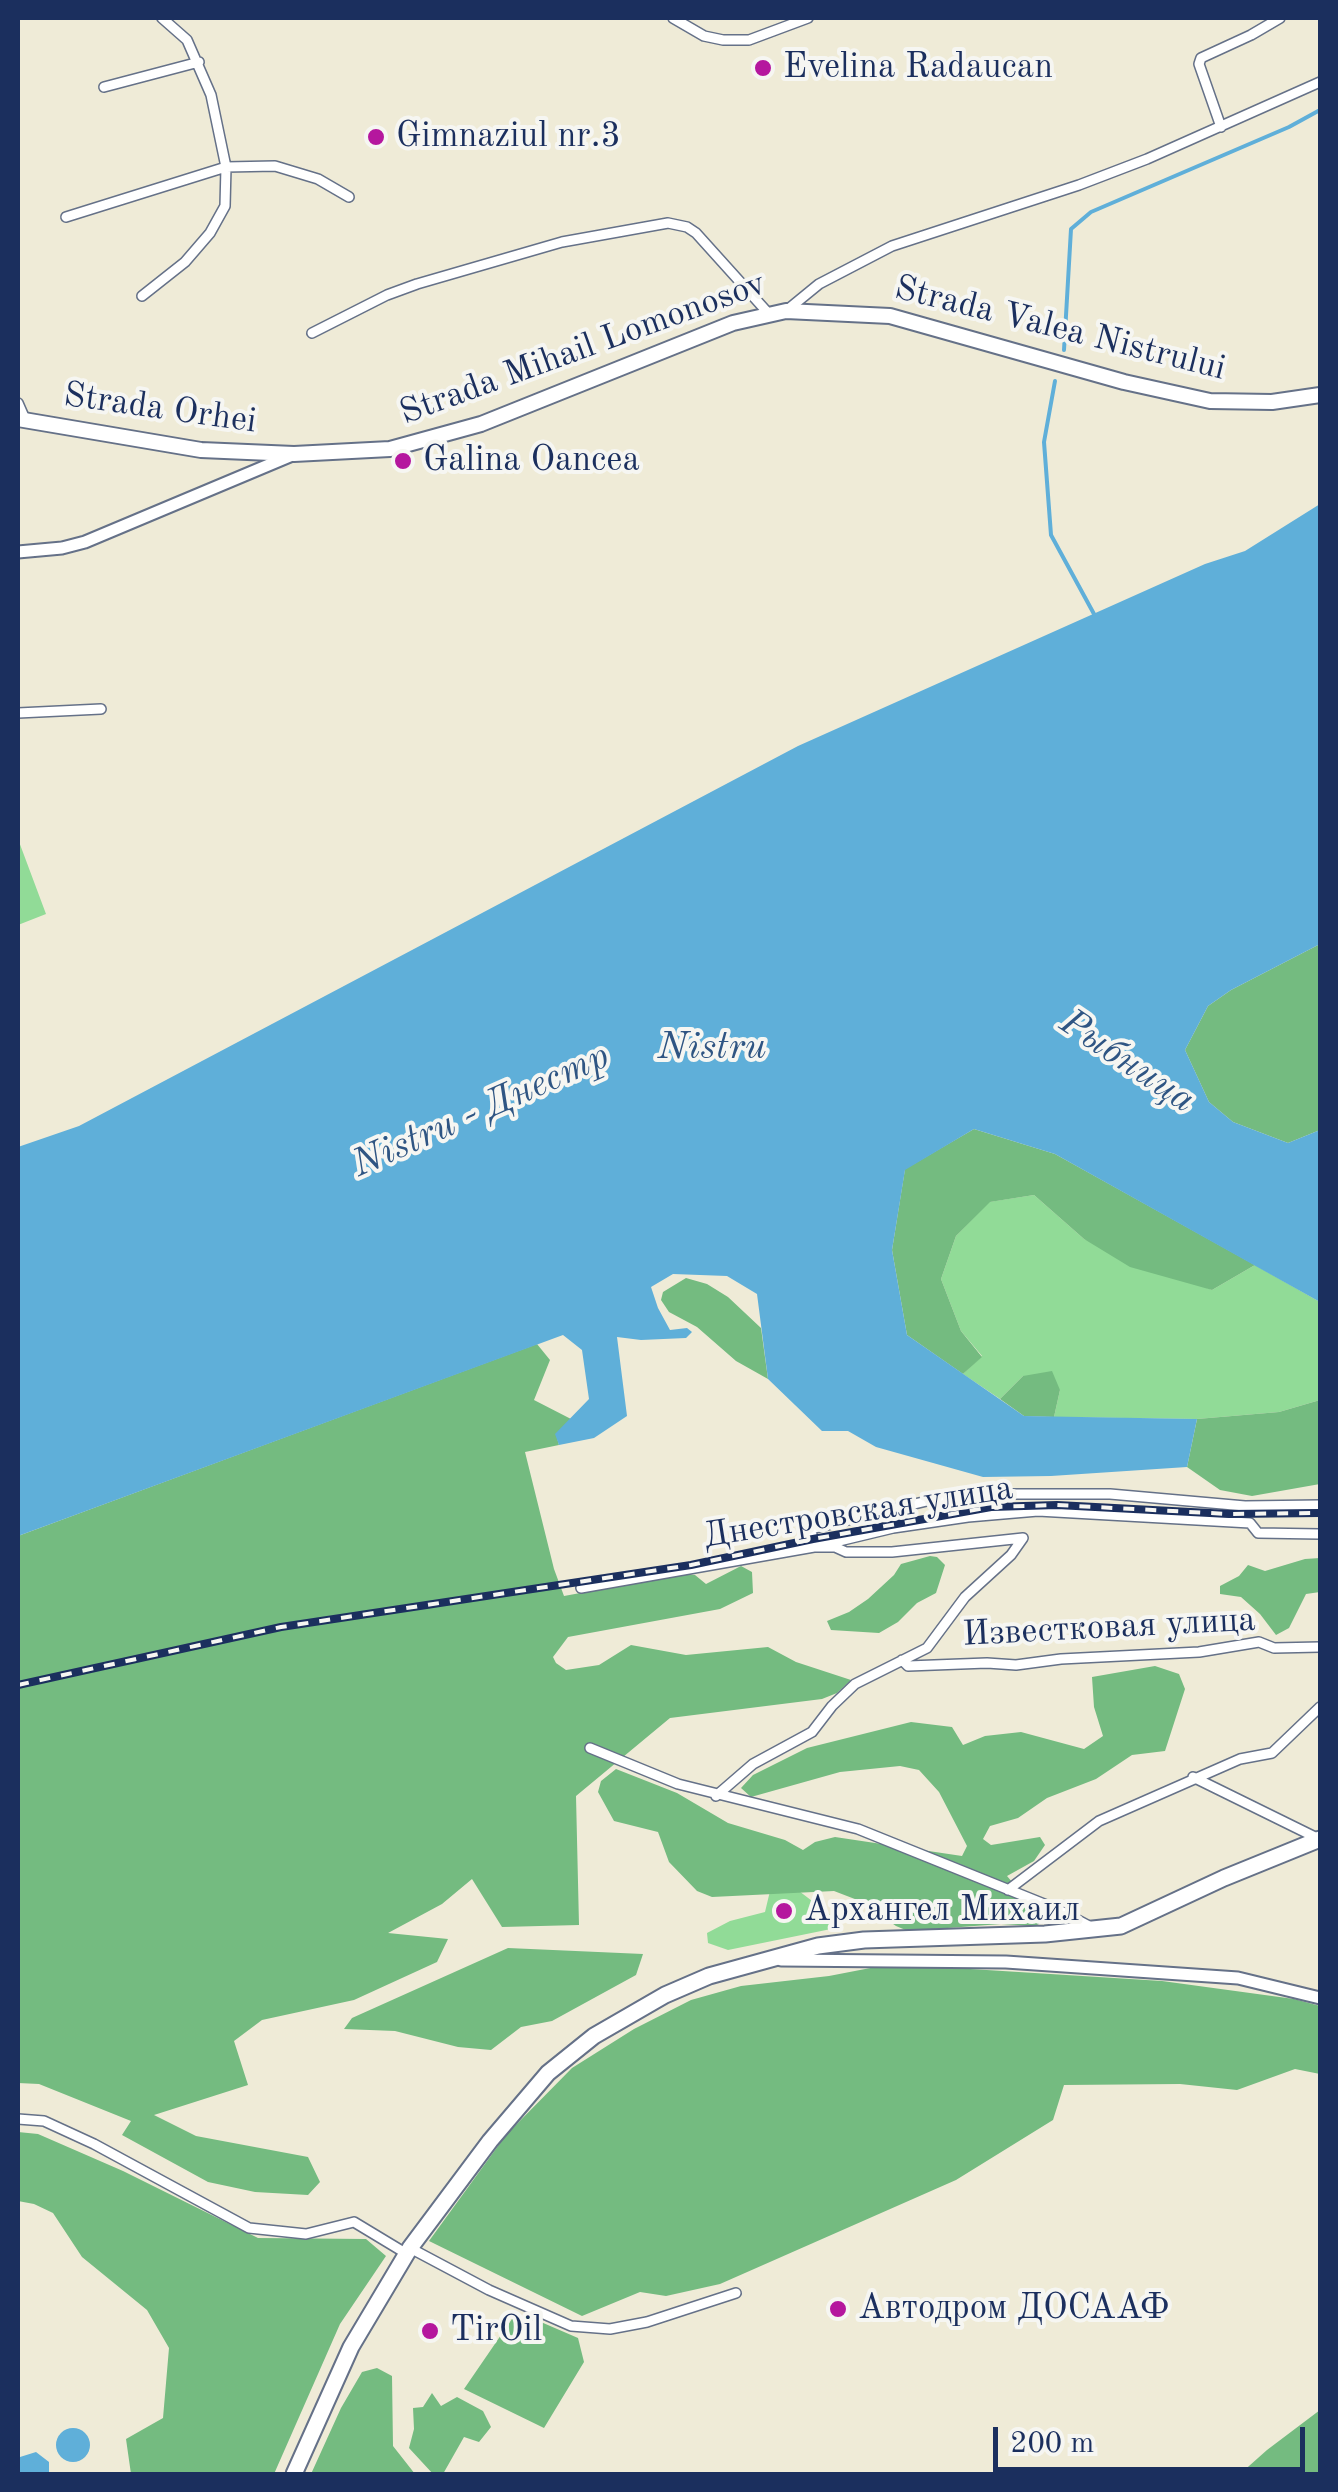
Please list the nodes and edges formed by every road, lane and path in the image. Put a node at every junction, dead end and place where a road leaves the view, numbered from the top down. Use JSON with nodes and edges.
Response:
{"nodes":[{"id":1,"x":162,"y":18,"type":"edge"},
{"id":2,"x":674,"y":18,"type":"edge"},
{"id":3,"x":808,"y":18,"type":"edge"},
{"id":4,"x":1280,"y":18,"type":"edge"},
{"id":5,"x":199,"y":62,"type":"junction"},
{"id":6,"x":1320,"y":82,"type":"edge"},
{"id":7,"x":104,"y":87,"type":"dead end"},
{"id":8,"x":1221,"y":127,"type":"junction"},
{"id":9,"x":226,"y":167,"type":"junction"},
{"id":10,"x":349,"y":197,"type":"dead end"},
{"id":11,"x":66,"y":217,"type":"dead end"},
{"id":12,"x":142,"y":296,"type":"dead end"},
{"id":13,"x":786,"y":311,"type":"junction"},
{"id":14,"x":768,"y":314,"type":"junction"},
{"id":15,"x":312,"y":332,"type":"dead end"},
{"id":16,"x":1320,"y":395,"type":"edge"},
{"id":17,"x":18,"y":403,"type":"edge"},
{"id":18,"x":21,"y":419,"type":"edge"},
{"id":19,"x":294,"y":454,"type":"junction"},
{"id":20,"x":18,"y":552,"type":"edge"},
{"id":21,"x":101,"y":709,"type":"dead end"},
{"id":22,"x":18,"y":713,"type":"edge"},
{"id":23,"x":1320,"y":1505,"type":"edge"},
{"id":24,"x":1320,"y":1534,"type":"edge"},
{"id":25,"x":814,"y":1547,"type":"junction"},
{"id":26,"x":581,"y":1588,"type":"dead end"},
{"id":27,"x":1320,"y":1647,"type":"edge"},
{"id":28,"x":902,"y":1660,"type":"junction"},
{"id":29,"x":1320,"y":1708,"type":"edge"},
{"id":30,"x":590,"y":1748,"type":"dead end"},
{"id":31,"x":1193,"y":1777,"type":"junction"},
{"id":32,"x":716,"y":1796,"type":"junction"},
{"id":33,"x":1320,"y":1839,"type":"edge"},
{"id":34,"x":1008,"y":1890,"type":"junction"},
{"id":35,"x":1096,"y":1930,"type":"junction"},
{"id":36,"x":767,"y":1960,"type":"junction"},
{"id":37,"x":1320,"y":1998,"type":"edge"},
{"id":38,"x":18,"y":2119,"type":"edge"},
{"id":39,"x":409,"y":2251,"type":"junction"},
{"id":40,"x":736,"y":2294,"type":"dead end"},
{"id":41,"x":294,"y":2474,"type":"edge"}],
"edges":[{"from":1,"to":5,"type":"street"},
{"from":2,"to":3,"type":"street"},
{"from":4,"to":8,"type":"street"},
{"from":5,"to":7,"type":"street"},
{"from":5,"to":9,"type":"street"},
{"from":6,"to":8,"type":"street","name":"Strada Mihail Lomonosov"},
{"from":8,"to":13,"type":"street","name":"Strada Mihail Lomonosov"},
{"from":9,"to":10,"type":"street"},
{"from":9,"to":11,"type":"street"},
{"from":9,"to":12,"type":"street"},
{"from":13,"to":14,"type":"main road","name":"Strada Mihail Lomonosov"},
{"from":13,"to":16,"type":"main road","name":"Strada Valea Nistrului"},
{"from":14,"to":15,"type":"street"},
{"from":14,"to":19,"type":"main road","name":"Strada Mihail Lomonosov"},
{"from":17,"to":18,"type":"street"},
{"from":18,"to":19,"type":"main road","name":"Strada Orhei"},
{"from":19,"to":20,"type":"street","name":"Strada Mihail Lomonosov"},
{"from":21,"to":22,"type":"street"},
{"from":23,"to":25,"type":"street"},
{"from":24,"to":25,"type":"street","name":"Днестровская улица"},
{"from":25,"to":26,"type":"street","name":"Днестровская улица"},
{"from":25,"to":28,"type":"street","name":"Известковая улица"},
{"from":27,"to":28,"type":"street","name":"Известковая улица"},
{"from":28,"to":32,"type":"street","name":"Известковая улица"},
{"from":29,"to":31,"type":"street"},
{"from":30,"to":32,"type":"street"},
{"from":31,"to":33,"type":"street"},
{"from":31,"to":34,"type":"street"},
{"from":32,"to":34,"type":"street"},
{"from":33,"to":35,"type":"highway"},
{"from":34,"to":35,"type":"street"},
{"from":35,"to":36,"type":"highway"},
{"from":36,"to":37,"type":"street"},
{"from":36,"to":39,"type":"highway"},
{"from":38,"to":39,"type":"street"},
{"from":39,"to":40,"type":"street"},
{"from":39,"to":41,"type":"highway"}]}
